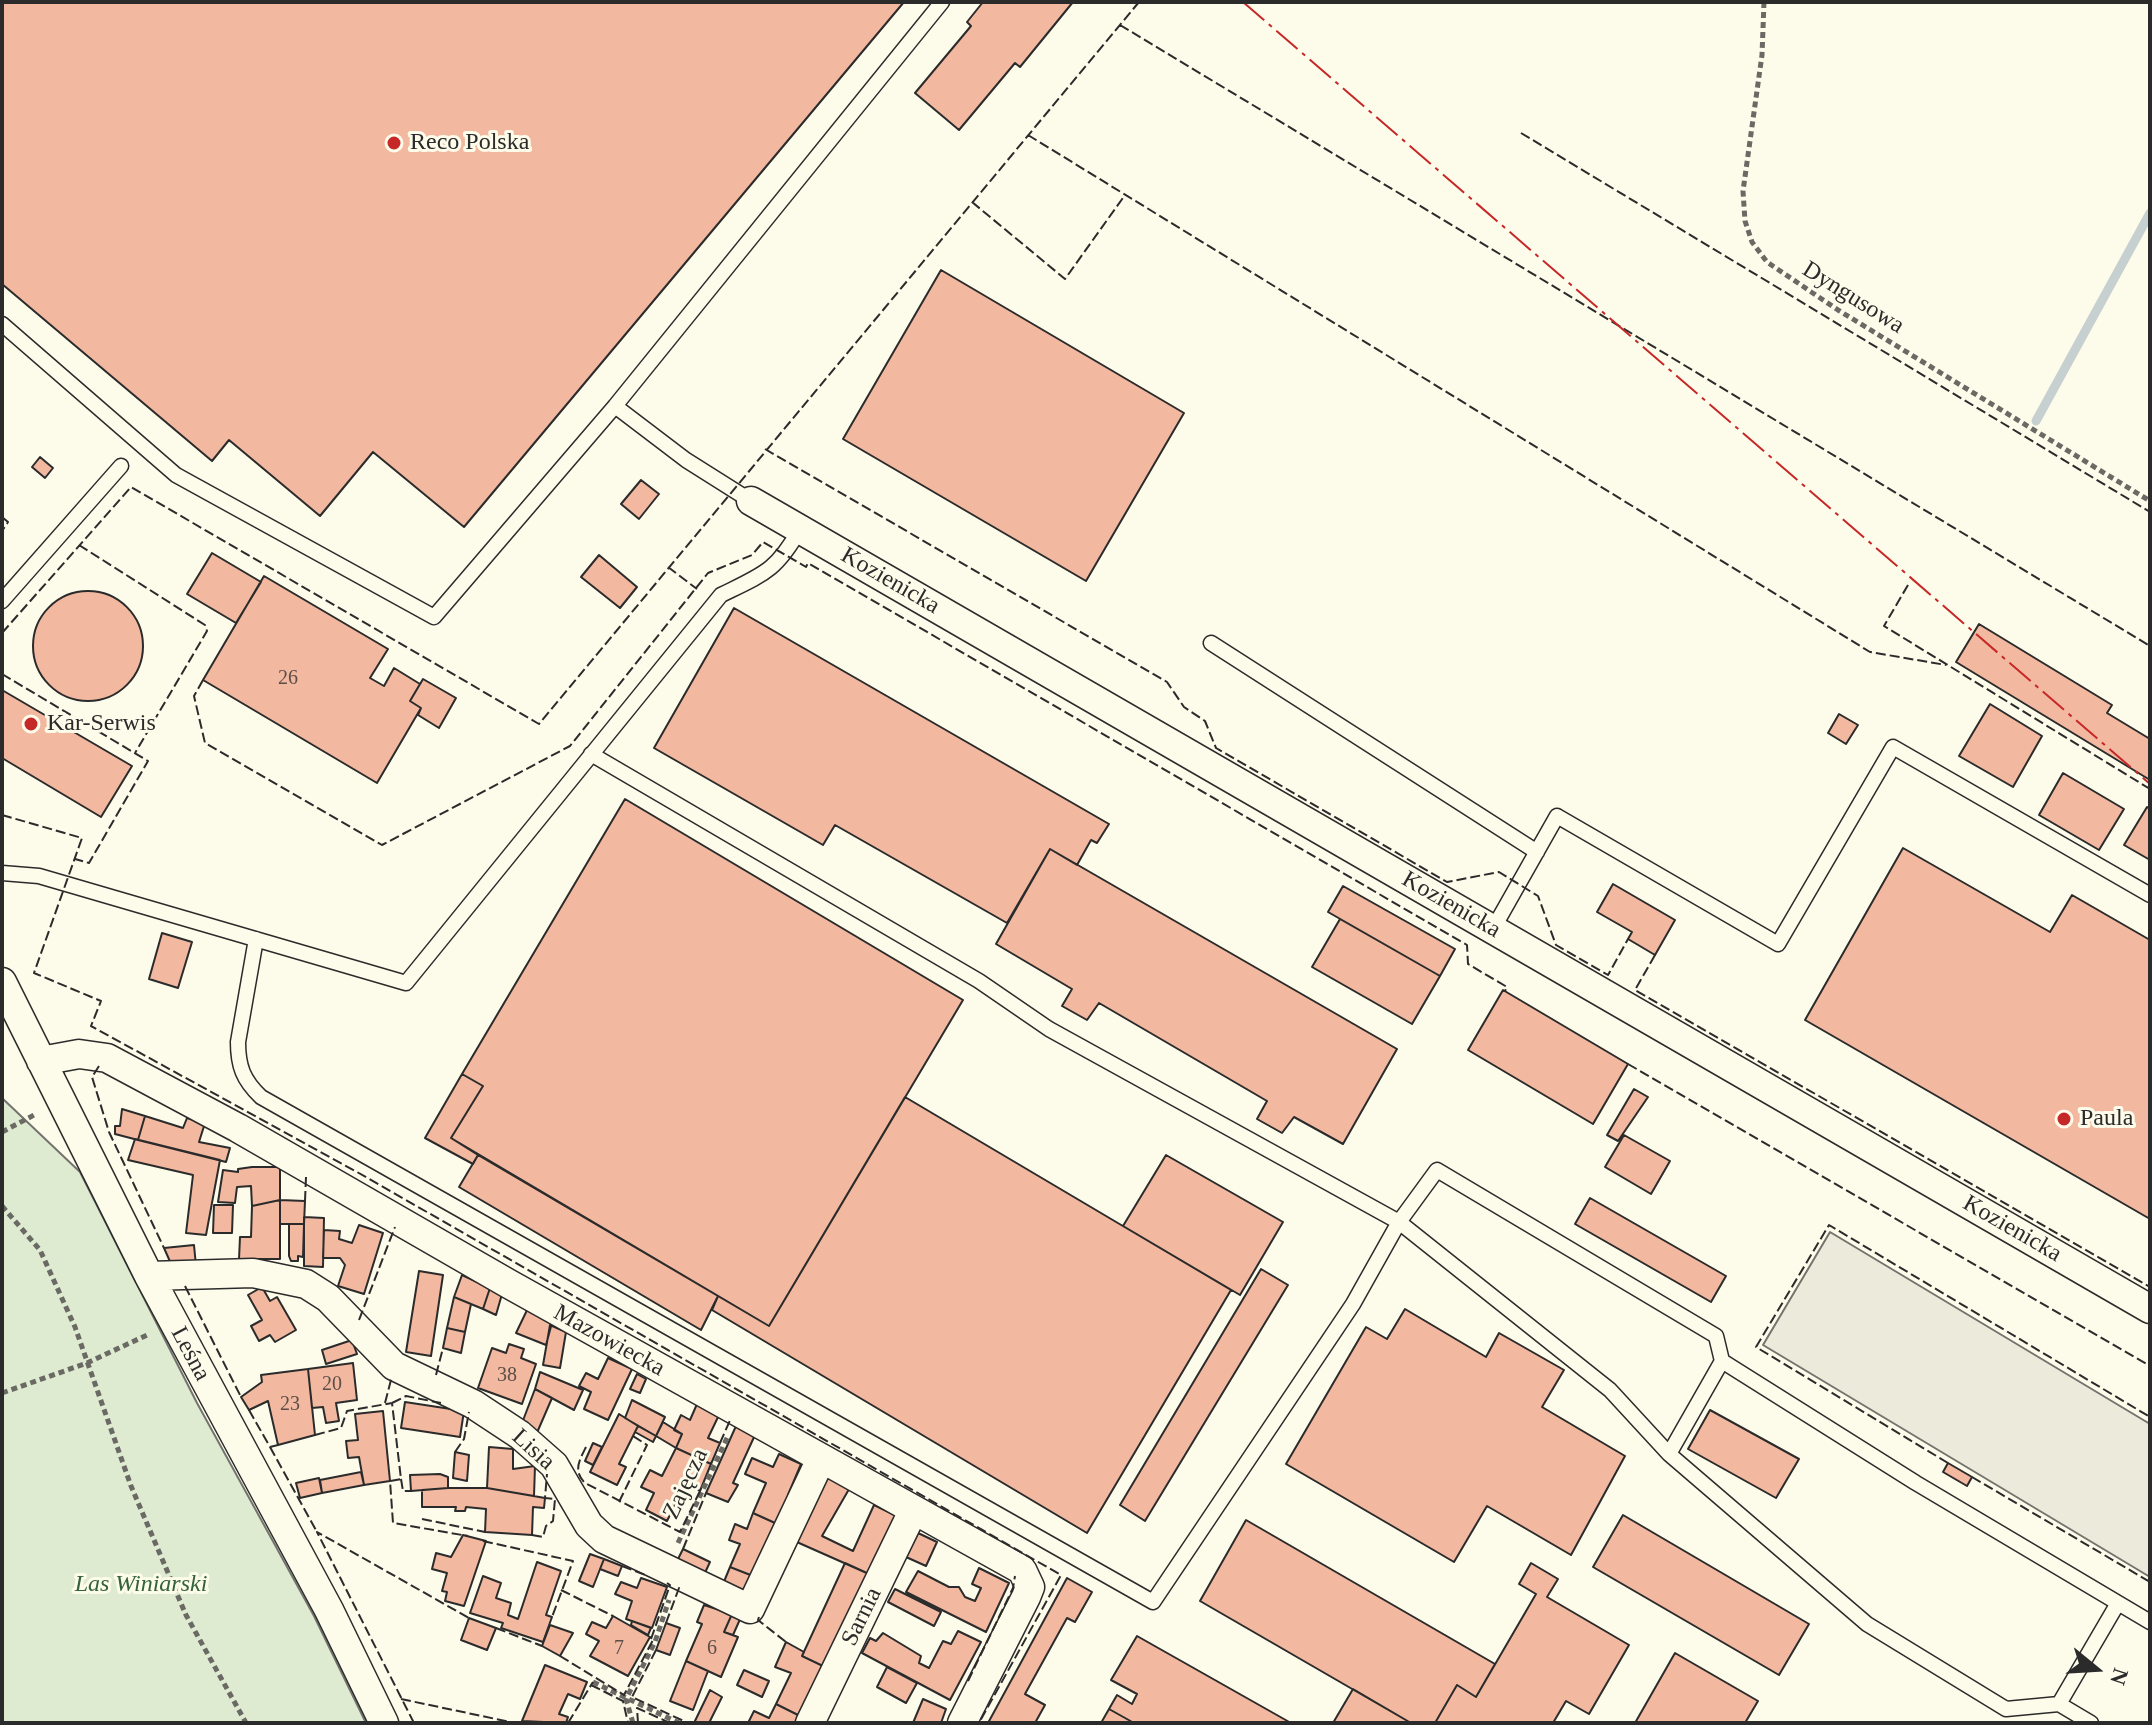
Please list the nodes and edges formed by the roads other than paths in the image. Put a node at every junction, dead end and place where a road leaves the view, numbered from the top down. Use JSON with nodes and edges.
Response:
{"nodes":[{"id":1,"x":942,"y":2,"type":"edge"},
{"id":2,"x":2,"y":324,"type":"edge"},
{"id":3,"x":615,"y":406,"type":"junction"},
{"id":4,"x":121,"y":466,"type":"dead end"},
{"id":5,"x":751,"y":501,"type":"joint"},
{"id":6,"x":800,"y":529,"type":"junction"},
{"id":7,"x":2,"y":601,"type":"edge"},
{"id":8,"x":1211,"y":643,"type":"dead end"},
{"id":9,"x":591,"y":754,"type":"junction"},
{"id":10,"x":1537,"y":852,"type":"junction"},
{"id":11,"x":2,"y":873,"type":"edge"},
{"id":12,"x":2150,"y":895,"type":"edge"},
{"id":13,"x":1493,"y":929,"type":"junction"},
{"id":14,"x":256,"y":939,"type":"junction"},
{"id":15,"x":2,"y":982,"type":"edge"},
{"id":16,"x":41,"y":1061,"type":"junction"},
{"id":17,"x":1399,"y":1222,"type":"junction"},
{"id":18,"x":149,"y":1276,"type":"junction"},
{"id":19,"x":2150,"y":1309,"type":"edge"},
{"id":20,"x":1722,"y":1361,"type":"junction"},
{"id":21,"x":1669,"y":1454,"type":"junction"},
{"id":22,"x":821,"y":1459,"type":"junction"},
{"id":23,"x":913,"y":1511,"type":"junction"},
{"id":24,"x":2118,"y":1603,"type":"junction"},
{"id":25,"x":2150,"y":1622,"type":"edge"},
{"id":26,"x":2059,"y":1704,"type":"junction"},
{"id":27,"x":2006,"y":1709,"type":"junction"},
{"id":28,"x":384,"y":1723,"type":"edge"},
{"id":29,"x":810,"y":1723,"type":"edge"},
{"id":30,"x":962,"y":1723,"type":"edge"},
{"id":31,"x":1998,"y":1723,"type":"edge"},
{"id":32,"x":2091,"y":1723,"type":"edge"}],
"edges":[{"from":1,"to":3,"type":"lane"},
{"from":2,"to":3,"type":"lane"},
{"from":3,"to":5,"type":"lane"},
{"from":4,"to":7,"type":"lane"},
{"from":5,"to":6,"type":"street","name":"Kozienicka"},
{"from":6,"to":9,"type":"lane"},
{"from":6,"to":13,"type":"street","name":"Kozienicka"},
{"from":8,"to":10,"type":"lane"},
{"from":9,"to":14,"type":"lane"},
{"from":9,"to":17,"type":"lane"},
{"from":10,"to":12,"type":"lane"},
{"from":10,"to":13,"type":"lane"},
{"from":11,"to":14,"type":"lane"},
{"from":13,"to":19,"type":"street","name":"Kozienicka"},
{"from":14,"to":17,"type":"lane"},
{"from":15,"to":16,"type":"street","name":"Leśna"},
{"from":16,"to":18,"type":"street","name":"Leśna"},
{"from":16,"to":22,"type":"street","name":"Mazowiecka"},
{"from":17,"to":20,"type":"lane"},
{"from":17,"to":21,"type":"lane"},
{"from":18,"to":22,"type":"street","name":"Lisia"},
{"from":18,"to":28,"type":"street","name":"Leśna"},
{"from":20,"to":21,"type":"lane"},
{"from":20,"to":24,"type":"lane"},
{"from":21,"to":27,"type":"lane"},
{"from":22,"to":23,"type":"street","name":"Mazowiecka"},
{"from":23,"to":29,"type":"street","name":"Sarnia"},
{"from":23,"to":30,"type":"street","name":"Mazowiecka"},
{"from":24,"to":25,"type":"lane"},
{"from":24,"to":26,"type":"lane"},
{"from":26,"to":27,"type":"lane"},
{"from":26,"to":32,"type":"lane"},
{"from":27,"to":31,"type":"lane"}]}
